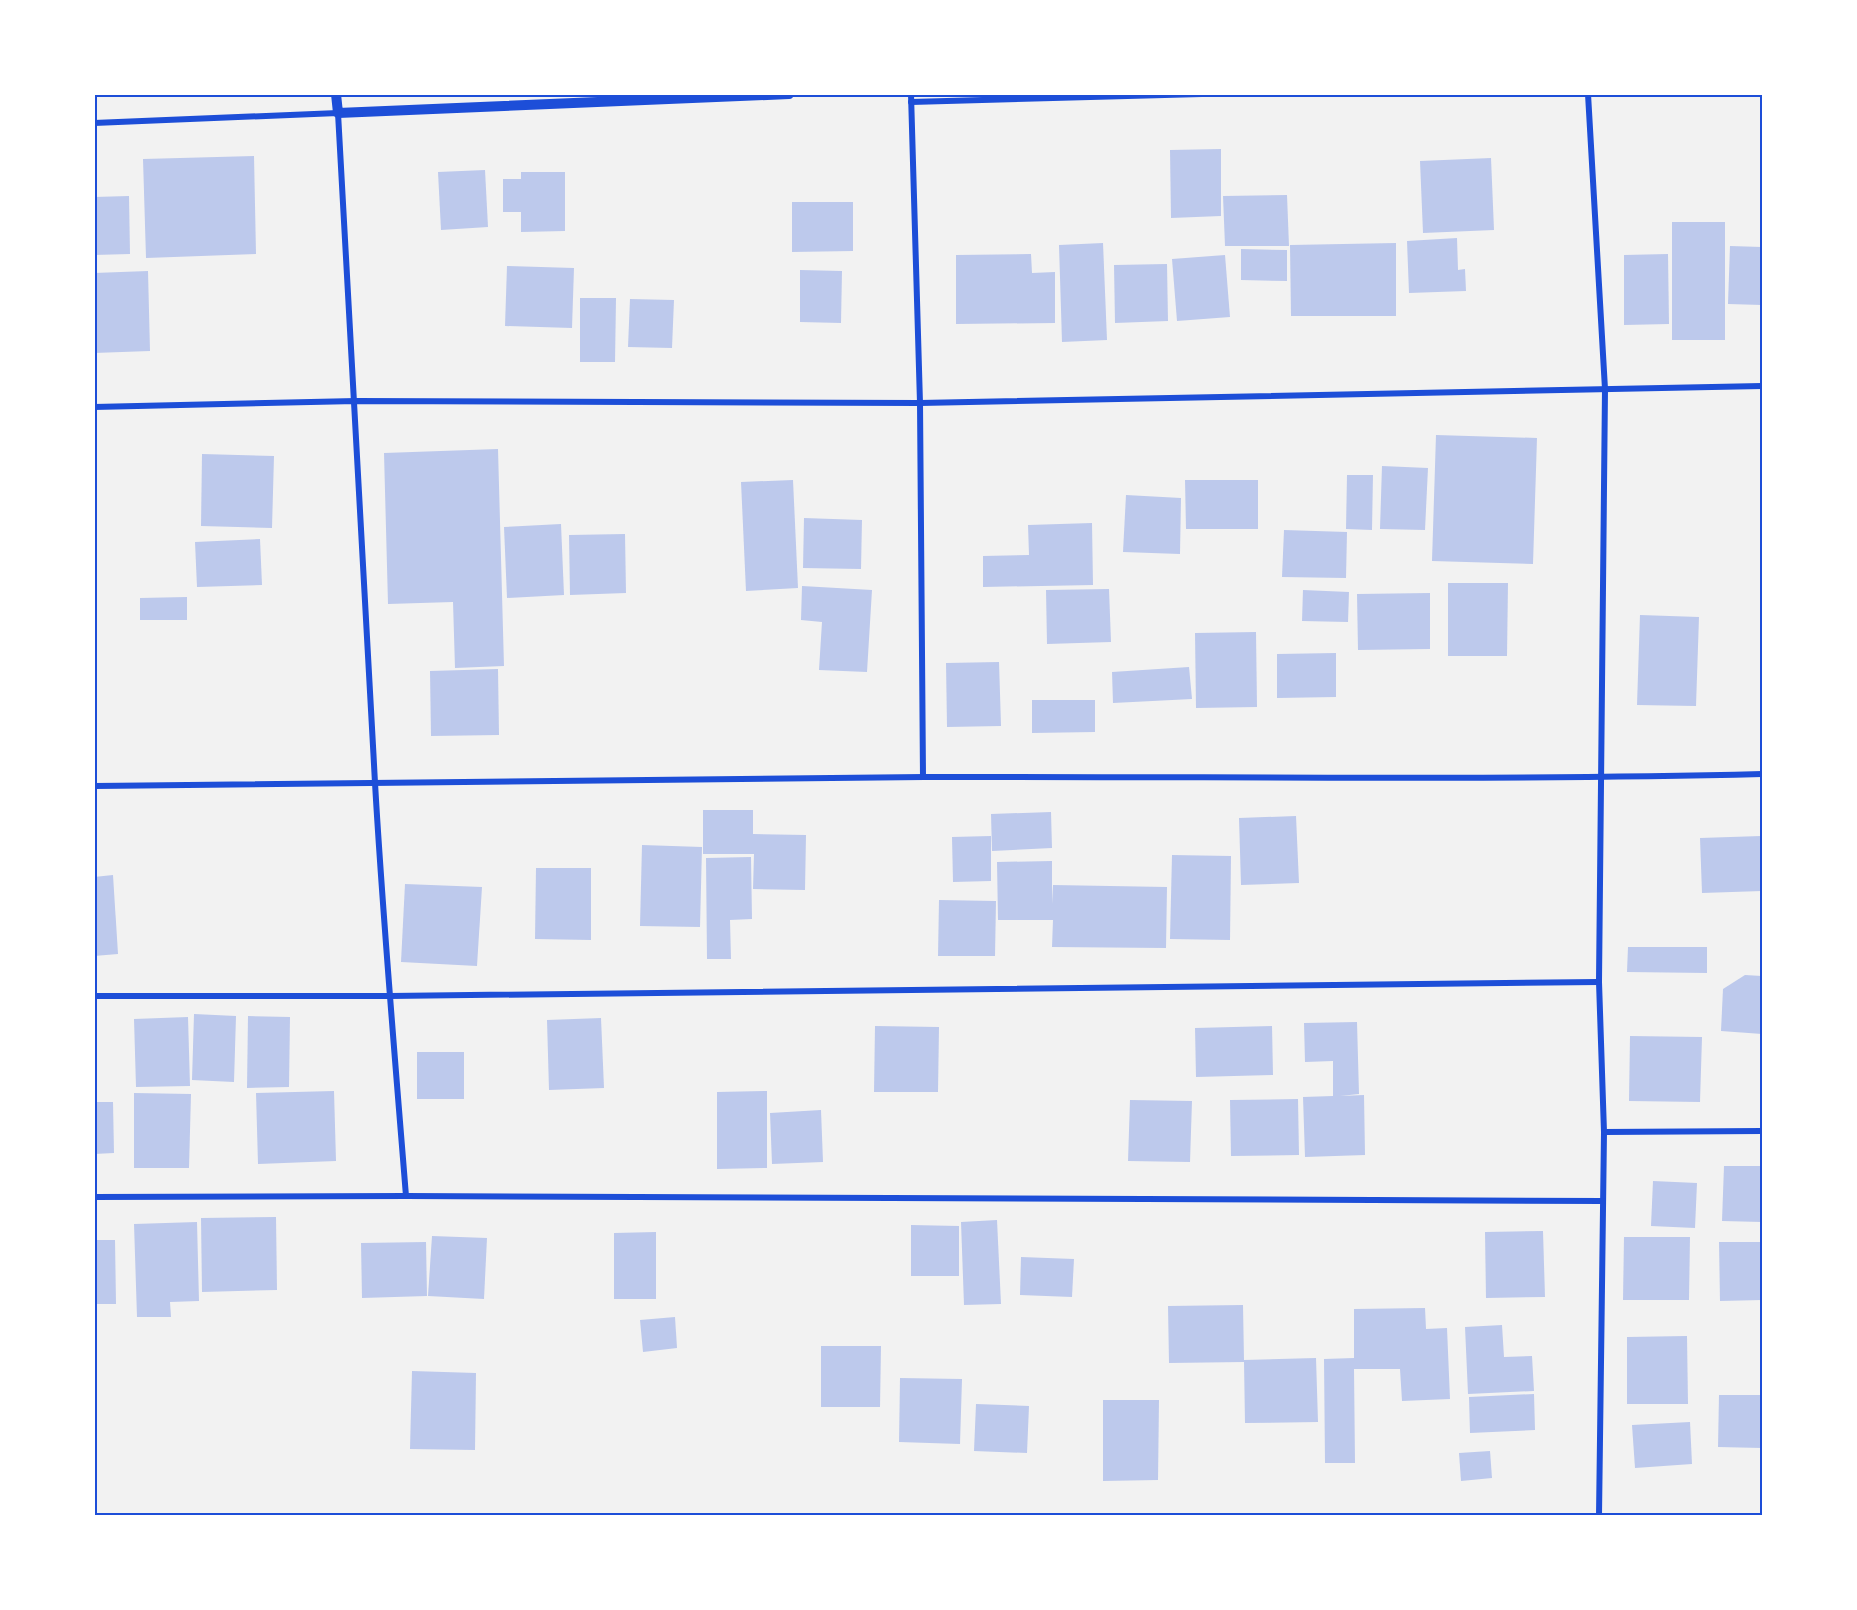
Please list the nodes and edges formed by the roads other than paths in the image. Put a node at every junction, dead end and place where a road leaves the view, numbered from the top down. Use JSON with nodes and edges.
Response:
{"nodes":[{"id":1,"x":336,"y":94,"type":"edge"},
{"id":2,"x":789,"y":94,"type":"edge"},
{"id":3,"x":1202,"y":94,"type":"edge"},
{"id":4,"x":1588,"y":94,"type":"edge"},
{"id":5,"x":911,"y":98,"type":"edge"},
{"id":6,"x":338,"y":113,"type":"junction"},
{"id":7,"x":94,"y":123,"type":"edge"},
{"id":8,"x":1762,"y":386,"type":"edge"},
{"id":9,"x":1605,"y":389,"type":"junction"},
{"id":10,"x":356,"y":401,"type":"junction"},
{"id":11,"x":920,"y":403,"type":"junction"},
{"id":12,"x":94,"y":407,"type":"edge"},
{"id":13,"x":1762,"y":774,"type":"edge"},
{"id":14,"x":922,"y":777,"type":"junction"},
{"id":15,"x":1600,"y":778,"type":"junction"},
{"id":16,"x":375,"y":784,"type":"junction"},
{"id":17,"x":94,"y":786,"type":"edge"},
{"id":18,"x":1599,"y":982,"type":"junction"},
{"id":19,"x":94,"y":996,"type":"edge"},
{"id":20,"x":390,"y":996,"type":"junction"},
{"id":21,"x":1762,"y":1131,"type":"edge"},
{"id":22,"x":1604,"y":1132,"type":"junction"},
{"id":23,"x":406,"y":1196,"type":"junction"},
{"id":24,"x":94,"y":1197,"type":"edge"},
{"id":25,"x":1603,"y":1201,"type":"junction"},
{"id":26,"x":1599,"y":1515,"type":"edge"}],
"edges":[{"from":1,"to":6,"type":"street"},
{"from":2,"to":6,"type":"street"},
{"from":3,"to":5,"type":"street"},
{"from":4,"to":9,"type":"street"},
{"from":5,"to":11,"type":"street"},
{"from":6,"to":7,"type":"street"},
{"from":6,"to":10,"type":"street"},
{"from":8,"to":9,"type":"street"},
{"from":9,"to":11,"type":"street"},
{"from":9,"to":15,"type":"street"},
{"from":10,"to":11,"type":"street"},
{"from":10,"to":12,"type":"street"},
{"from":10,"to":16,"type":"street"},
{"from":11,"to":14,"type":"street"},
{"from":13,"to":15,"type":"street"},
{"from":14,"to":15,"type":"street"},
{"from":14,"to":16,"type":"street"},
{"from":15,"to":18,"type":"street"},
{"from":16,"to":17,"type":"street"},
{"from":16,"to":20,"type":"street"},
{"from":18,"to":20,"type":"street"},
{"from":18,"to":22,"type":"street"},
{"from":19,"to":20,"type":"street"},
{"from":20,"to":23,"type":"street"},
{"from":21,"to":22,"type":"street"},
{"from":22,"to":25,"type":"street"},
{"from":23,"to":24,"type":"street"},
{"from":23,"to":25,"type":"street"},
{"from":25,"to":26,"type":"street"}]}
